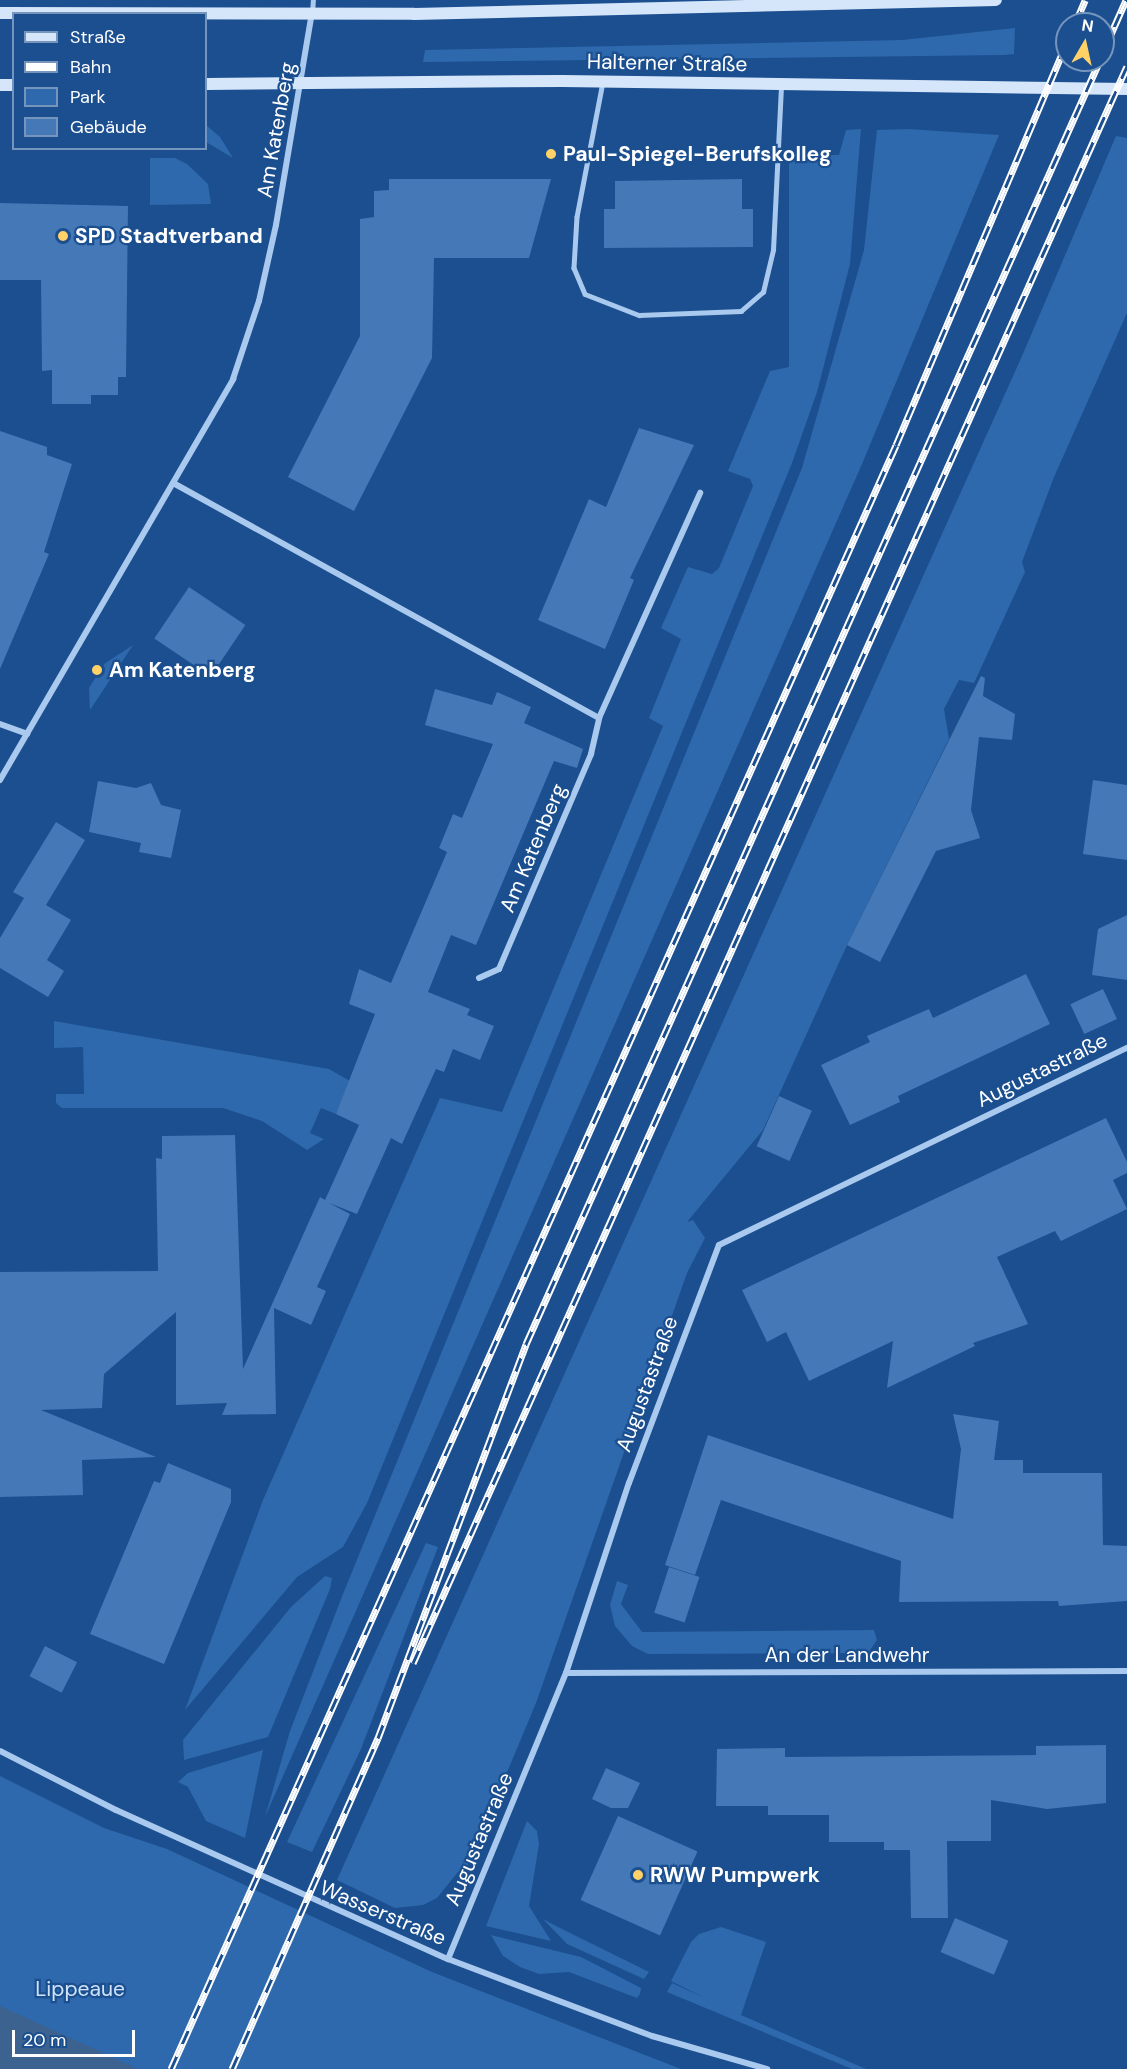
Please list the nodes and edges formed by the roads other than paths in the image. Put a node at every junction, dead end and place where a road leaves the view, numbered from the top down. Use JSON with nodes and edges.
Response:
{"nodes":[{"id":1,"x":313,"y":0,"type":"edge"},
{"id":2,"x":996,"y":0,"type":"edge"},
{"id":3,"x":207,"y":13,"type":"edge"},
{"id":4,"x":312,"y":13,"type":"junction"},
{"id":5,"x":603,"y":82,"type":"junction"},
{"id":6,"x":301,"y":83,"type":"junction"},
{"id":7,"x":207,"y":84,"type":"edge"},
{"id":8,"x":781,"y":84,"type":"junction"},
{"id":9,"x":1127,"y":89,"type":"edge"},
{"id":10,"x":175,"y":484,"type":"junction"},
{"id":11,"x":700,"y":493,"type":"dead end"},
{"id":12,"x":599,"y":718,"type":"junction"},
{"id":13,"x":0,"y":724,"type":"edge"},
{"id":14,"x":27,"y":734,"type":"junction"},
{"id":15,"x":0,"y":780,"type":"edge"},
{"id":16,"x":479,"y":978,"type":"dead end"},
{"id":17,"x":1127,"y":1048,"type":"edge"},
{"id":18,"x":1127,"y":1671,"type":"edge"},
{"id":19,"x":566,"y":1673,"type":"junction"},
{"id":20,"x":0,"y":1751,"type":"edge"},
{"id":21,"x":448,"y":1959,"type":"junction"},
{"id":22,"x":767,"y":2069,"type":"edge"}],
"edges":[{"from":1,"to":4,"type":"lane"},
{"from":2,"to":4,"type":"main road"},
{"from":3,"to":4,"type":"main road"},
{"from":4,"to":6,"type":"street","name":"Am Katenberg"},
{"from":5,"to":6,"type":"main road","name":"Halterner Straße"},
{"from":5,"to":8,"type":"main road","name":"Halterner Straße"},
{"from":5,"to":8,"type":"lane"},
{"from":6,"to":7,"type":"main road","name":"Halterner Straße"},
{"from":6,"to":10,"type":"street","name":"Am Katenberg"},
{"from":8,"to":9,"type":"main road","name":"Halterner Straße"},
{"from":10,"to":12,"type":"street"},
{"from":10,"to":14,"type":"street","name":"Am Katenberg"},
{"from":11,"to":12,"type":"street","name":"Am Katenberg"},
{"from":12,"to":16,"type":"street","name":"Am Katenberg"},
{"from":13,"to":14,"type":"street"},
{"from":14,"to":15,"type":"street","name":"Am Katenberg"},
{"from":17,"to":19,"type":"street","name":"Augustastraße"},
{"from":18,"to":19,"type":"street","name":"An der Landwehr"},
{"from":19,"to":21,"type":"street","name":"Augustastraße"},
{"from":20,"to":21,"type":"street","name":"Wasserstraße"},
{"from":21,"to":22,"type":"street","name":"Wasserstraße"}]}
